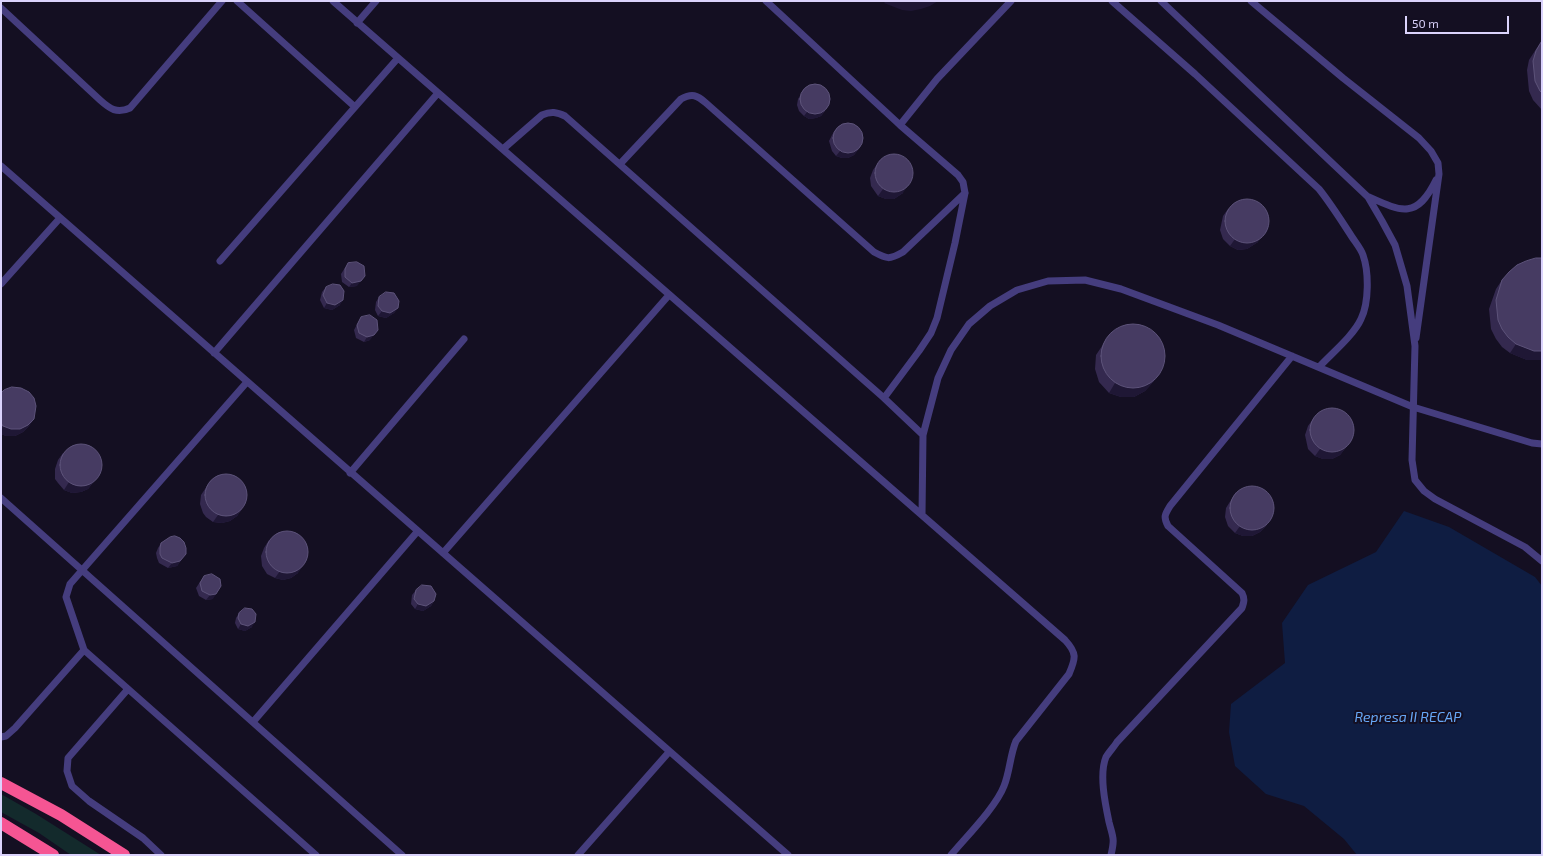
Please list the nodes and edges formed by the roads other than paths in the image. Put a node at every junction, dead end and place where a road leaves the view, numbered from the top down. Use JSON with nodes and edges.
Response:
{"nodes":[{"id":1,"x":222,"y":1,"type":"edge"},
{"id":2,"x":237,"y":1,"type":"edge"},
{"id":3,"x":333,"y":1,"type":"edge"},
{"id":4,"x":376,"y":1,"type":"edge"},
{"id":5,"x":766,"y":1,"type":"edge"},
{"id":6,"x":1011,"y":1,"type":"edge"},
{"id":7,"x":1112,"y":1,"type":"edge"},
{"id":8,"x":1161,"y":1,"type":"edge"},
{"id":9,"x":1251,"y":1,"type":"edge"},
{"id":10,"x":1,"y":8,"type":"edge"},
{"id":11,"x":357,"y":23,"type":"junction"},
{"id":12,"x":398,"y":58,"type":"junction"},
{"id":13,"x":438,"y":92,"type":"junction"},
{"id":14,"x":355,"y":107,"type":"junction"},
{"id":15,"x":900,"y":125,"type":"junction"},
{"id":16,"x":503,"y":150,"type":"junction"},
{"id":17,"x":620,"y":164,"type":"junction"},
{"id":18,"x":1,"y":166,"type":"edge"},
{"id":19,"x":1439,"y":174,"type":"junction"},
{"id":20,"x":965,"y":192,"type":"junction"},
{"id":21,"x":1368,"y":197,"type":"junction"},
{"id":22,"x":60,"y":218,"type":"junction"},
{"id":23,"x":220,"y":261,"type":"dead end"},
{"id":24,"x":1,"y":284,"type":"edge"},
{"id":25,"x":670,"y":295,"type":"junction"},
{"id":26,"x":464,"y":339,"type":"dead end"},
{"id":27,"x":1415,"y":346,"type":"junction"},
{"id":28,"x":214,"y":353,"type":"junction"},
{"id":29,"x":1292,"y":356,"type":"junction"},
{"id":30,"x":1319,"y":368,"type":"junction"},
{"id":31,"x":247,"y":382,"type":"junction"},
{"id":32,"x":884,"y":398,"type":"junction"},
{"id":33,"x":1413,"y":407,"type":"junction"},
{"id":34,"x":923,"y":435,"type":"junction"},
{"id":35,"x":1542,"y":444,"type":"edge"},
{"id":36,"x":350,"y":472,"type":"junction"},
{"id":37,"x":1,"y":498,"type":"edge"},
{"id":38,"x":922,"y":515,"type":"junction"},
{"id":39,"x":418,"y":532,"type":"junction"},
{"id":40,"x":443,"y":553,"type":"junction"},
{"id":41,"x":1542,"y":561,"type":"edge"},
{"id":42,"x":83,"y":570,"type":"junction"},
{"id":43,"x":84,"y":650,"type":"junction"},
{"id":44,"x":128,"y":689,"type":"junction"},
{"id":45,"x":253,"y":722,"type":"junction"},
{"id":46,"x":1,"y":737,"type":"edge"},
{"id":47,"x":669,"y":752,"type":"junction"},
{"id":48,"x":1,"y":783,"type":"edge"},
{"id":49,"x":1,"y":823,"type":"edge"},
{"id":50,"x":53,"y":855,"type":"edge"},
{"id":51,"x":124,"y":855,"type":"edge"},
{"id":52,"x":161,"y":855,"type":"edge"},
{"id":53,"x":316,"y":855,"type":"edge"},
{"id":54,"x":402,"y":855,"type":"edge"},
{"id":55,"x":578,"y":855,"type":"edge"},
{"id":56,"x":788,"y":855,"type":"edge"},
{"id":57,"x":951,"y":855,"type":"edge"},
{"id":58,"x":1111,"y":855,"type":"edge"}],
"edges":[{"from":1,"to":10,"type":"lane"},
{"from":2,"to":14,"type":"lane"},
{"from":3,"to":11,"type":"lane"},
{"from":4,"to":11,"type":"lane"},
{"from":5,"to":15,"type":"lane"},
{"from":6,"to":15,"type":"lane"},
{"from":7,"to":30,"type":"lane"},
{"from":8,"to":21,"type":"lane"},
{"from":9,"to":19,"type":"lane"},
{"from":11,"to":12,"type":"lane"},
{"from":12,"to":13,"type":"lane"},
{"from":12,"to":14,"type":"lane"},
{"from":13,"to":16,"type":"lane"},
{"from":13,"to":28,"type":"lane"},
{"from":14,"to":23,"type":"lane"},
{"from":15,"to":20,"type":"lane"},
{"from":16,"to":17,"type":"lane"},
{"from":16,"to":25,"type":"lane"},
{"from":17,"to":20,"type":"lane"},
{"from":17,"to":32,"type":"lane"},
{"from":18,"to":22,"type":"lane"},
{"from":19,"to":21,"type":"lane"},
{"from":19,"to":27,"type":"lane"},
{"from":20,"to":32,"type":"lane"},
{"from":21,"to":27,"type":"lane"},
{"from":22,"to":24,"type":"lane"},
{"from":22,"to":28,"type":"lane"},
{"from":25,"to":38,"type":"lane"},
{"from":25,"to":40,"type":"lane"},
{"from":26,"to":36,"type":"lane"},
{"from":27,"to":33,"type":"lane"},
{"from":28,"to":31,"type":"lane"},
{"from":29,"to":30,"type":"lane"},
{"from":29,"to":34,"type":"lane"},
{"from":29,"to":58,"type":"lane"},
{"from":30,"to":33,"type":"lane"},
{"from":31,"to":36,"type":"lane"},
{"from":31,"to":42,"type":"lane"},
{"from":32,"to":34,"type":"lane"},
{"from":33,"to":35,"type":"lane"},
{"from":33,"to":41,"type":"lane"},
{"from":34,"to":38,"type":"lane"},
{"from":36,"to":39,"type":"lane"},
{"from":37,"to":42,"type":"lane"},
{"from":38,"to":57,"type":"lane"},
{"from":39,"to":40,"type":"lane"},
{"from":39,"to":45,"type":"lane"},
{"from":40,"to":47,"type":"lane"},
{"from":42,"to":43,"type":"lane"},
{"from":42,"to":45,"type":"lane"},
{"from":43,"to":44,"type":"lane"},
{"from":43,"to":46,"type":"lane"},
{"from":44,"to":52,"type":"lane"},
{"from":44,"to":53,"type":"lane"},
{"from":45,"to":54,"type":"lane"},
{"from":47,"to":55,"type":"lane"},
{"from":47,"to":56,"type":"lane"},
{"from":48,"to":51,"type":"highway"},
{"from":49,"to":50,"type":"highway"}]}
